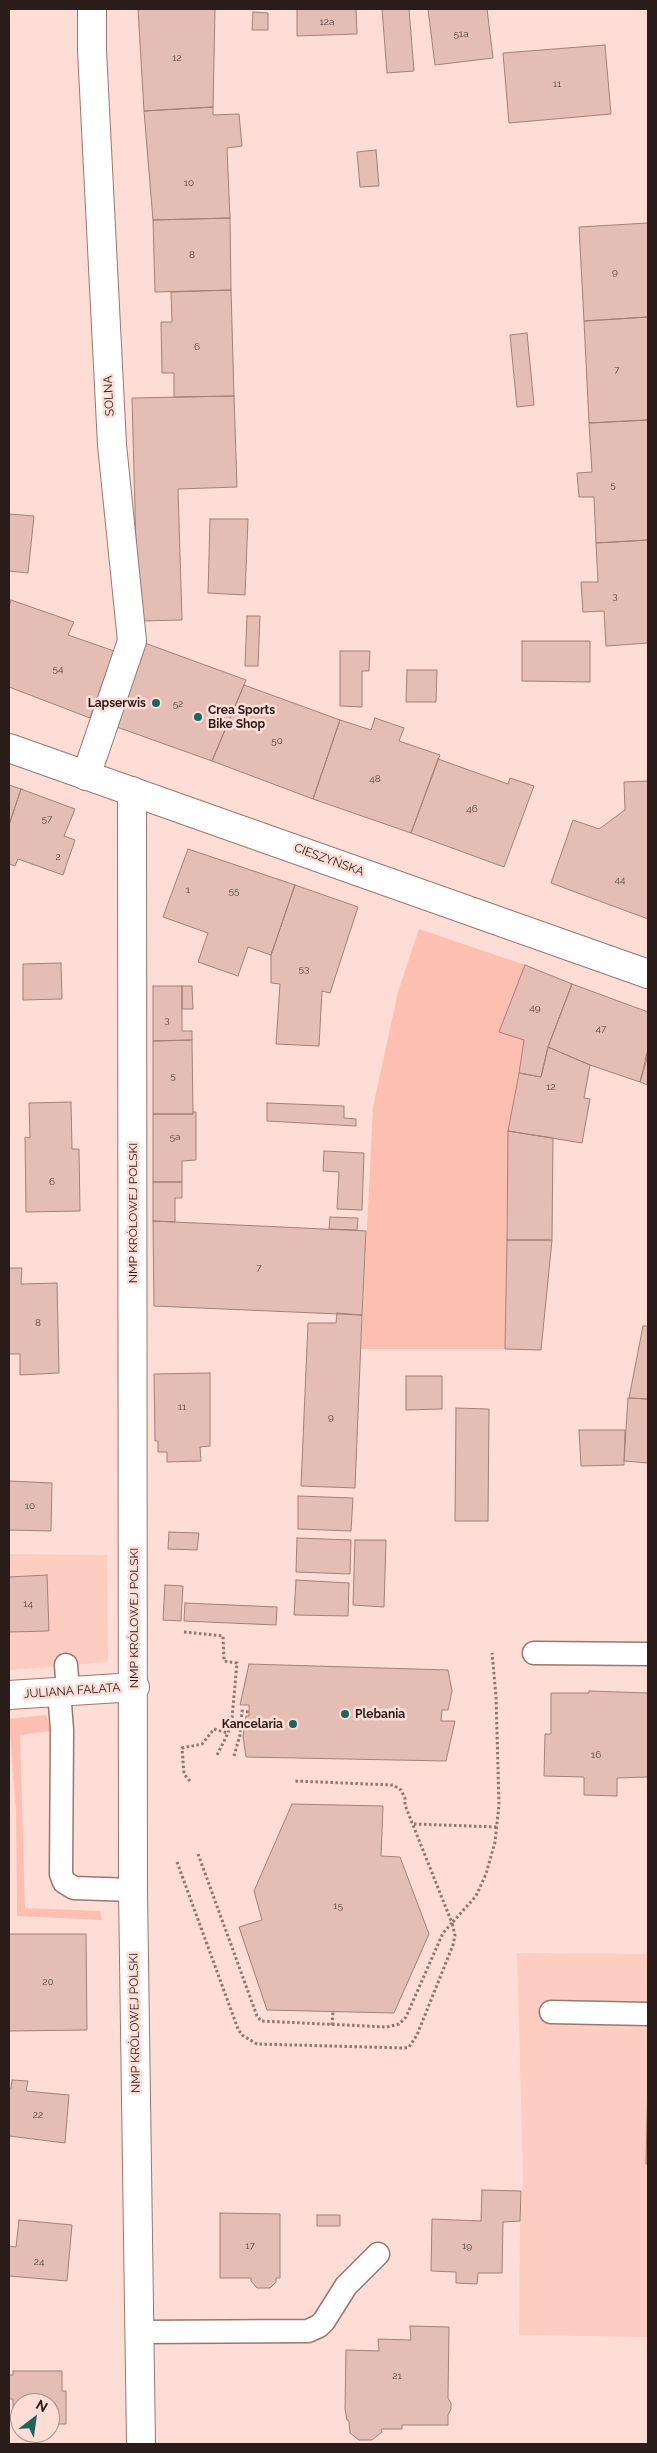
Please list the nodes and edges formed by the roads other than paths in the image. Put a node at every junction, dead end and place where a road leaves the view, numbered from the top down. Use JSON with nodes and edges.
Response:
{"nodes":[{"id":1,"x":92,"y":9,"type":"edge"},
{"id":2,"x":9,"y":748,"type":"edge"},
{"id":3,"x":86,"y":776,"type":"junction"},
{"id":4,"x":132,"y":791,"type":"junction"},
{"id":5,"x":648,"y":974,"type":"edge"},
{"id":6,"x":534,"y":1653,"type":"dead end"},
{"id":7,"x":648,"y":1654,"type":"edge"},
{"id":8,"x":64,"y":1683,"type":"junction"},
{"id":9,"x":135,"y":1687,"type":"junction"},
{"id":10,"x":9,"y":1695,"type":"edge"},
{"id":11,"x":133,"y":1890,"type":"junction"},
{"id":12,"x":551,"y":2012,"type":"dead end"},
{"id":13,"x":648,"y":2014,"type":"edge"},
{"id":14,"x":378,"y":2254,"type":"dead end"},
{"id":15,"x":139,"y":2332,"type":"junction"},
{"id":16,"x":141,"y":2444,"type":"edge"}],
"edges":[{"from":1,"to":3,"type":"street","name":"SOLNA"},
{"from":2,"to":3,"type":"street","name":"CIESZYŃSKA"},
{"from":3,"to":4,"type":"street","name":"CIESZYŃSKA"},
{"from":4,"to":5,"type":"street","name":"CIESZYŃSKA"},
{"from":4,"to":9,"type":"street","name":"NMP KRÓLOWEJ POLSKI"},
{"from":6,"to":7,"type":"lane"},
{"from":8,"to":9,"type":"street","name":"JULIANA FAŁATA"},
{"from":8,"to":10,"type":"street","name":"JULIANA FAŁATA"},
{"from":8,"to":11,"type":"lane"},
{"from":9,"to":11,"type":"street","name":"NMP KRÓLOWEJ POLSKI"},
{"from":11,"to":15,"type":"street","name":"NMP KRÓLOWEJ POLSKI"},
{"from":12,"to":13,"type":"lane"},
{"from":14,"to":15,"type":"lane"},
{"from":15,"to":16,"type":"street","name":"NMP KRÓLOWEJ POLSKI"}]}
